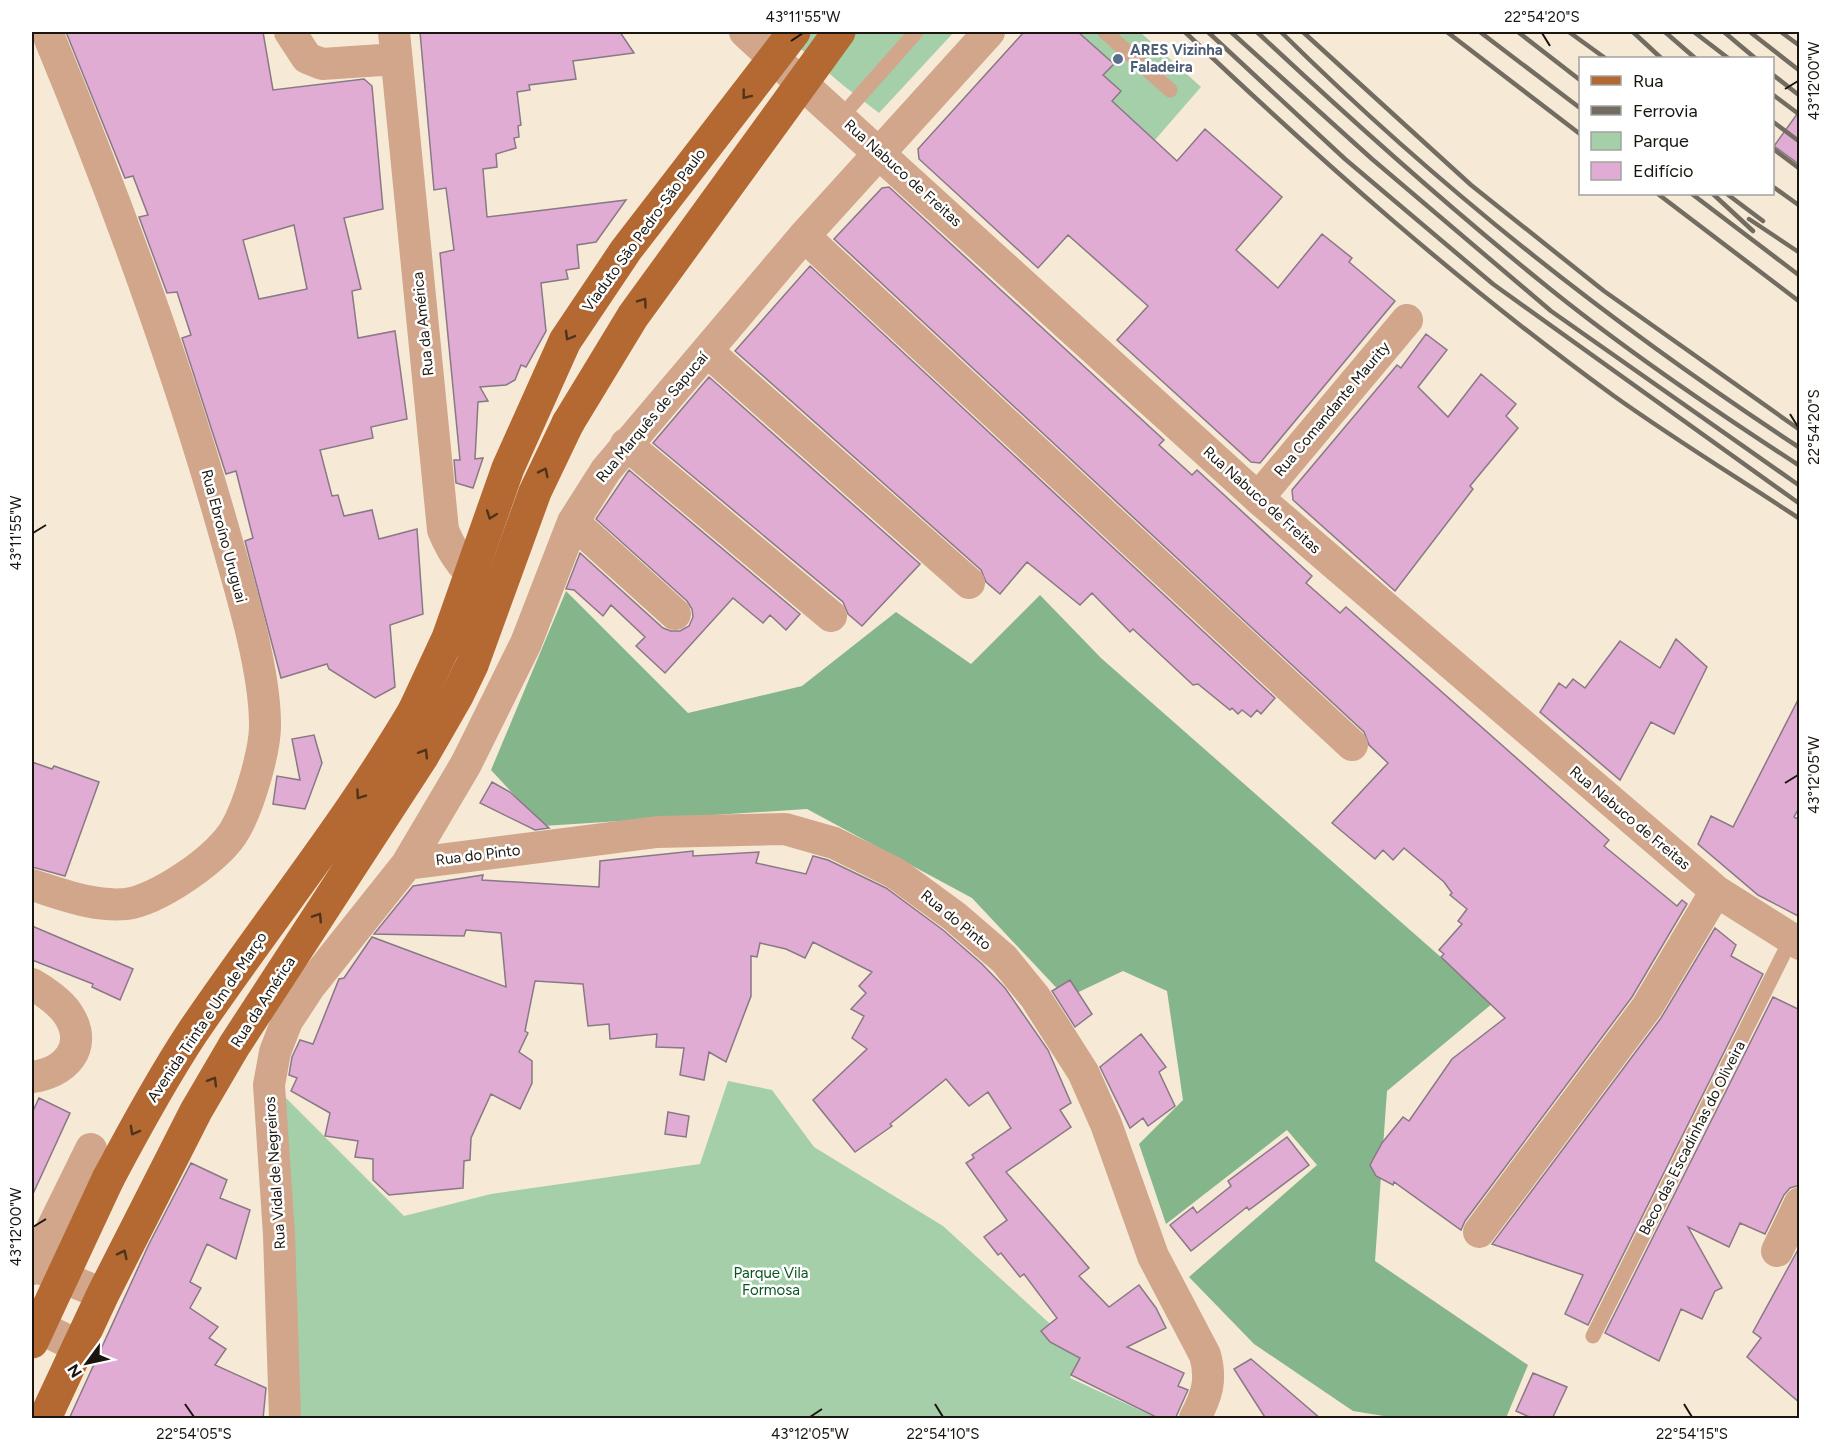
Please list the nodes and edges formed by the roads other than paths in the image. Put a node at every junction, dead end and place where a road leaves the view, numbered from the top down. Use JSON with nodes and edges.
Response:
{"nodes":[{"id":1,"x":47,"y":32,"type":"edge"},
{"id":2,"x":290,"y":32,"type":"edge"},
{"id":3,"x":745,"y":32,"type":"edge"},
{"id":4,"x":794,"y":32,"type":"edge"},
{"id":5,"x":839,"y":32,"type":"edge"},
{"id":6,"x":916,"y":32,"type":"edge"},
{"id":7,"x":989,"y":32,"type":"edge"},
{"id":8,"x":1105,"y":32,"type":"edge"},
{"id":9,"x":395,"y":45,"type":"edge"},
{"id":10,"x":1170,"y":90,"type":"dead end"},
{"id":11,"x":841,"y":117,"type":"junction"},
{"id":12,"x":880,"y":152,"type":"junction"},
{"id":13,"x":804,"y":236,"type":"junction"},
{"id":14,"x":1407,"y":320,"type":"dead end"},
{"id":15,"x":707,"y":351,"type":"junction"},
{"id":16,"x":626,"y":444,"type":"junction"},
{"id":17,"x":1258,"y":498,"type":"junction"},
{"id":18,"x":573,"y":522,"type":"junction"},
{"id":19,"x":969,"y":583,"type":"dead end"},
{"id":20,"x":496,"y":595,"type":"junction"},
{"id":21,"x":675,"y":614,"type":"dead end"},
{"id":22,"x":831,"y":616,"type":"dead end"},
{"id":23,"x":414,"y":711,"type":"joint"},
{"id":24,"x":1352,"y":745,"type":"dead end"},
{"id":25,"x":407,"y":864,"type":"junction"},
{"id":26,"x":32,"y":885,"type":"edge"},
{"id":27,"x":1716,"y":891,"type":"junction"},
{"id":28,"x":1796,"y":942,"type":"edge"},
{"id":29,"x":36,"y":986,"type":"edge"},
{"id":30,"x":32,"y":1077,"type":"edge"},
{"id":31,"x":91,"y":1149,"type":"dead end"},
{"id":32,"x":1800,"y":1203,"type":"edge"},
{"id":33,"x":1479,"y":1232,"type":"dead end"},
{"id":34,"x":1777,"y":1251,"type":"dead end"},
{"id":35,"x":32,"y":1266,"type":"edge"},
{"id":36,"x":102,"y":1294,"type":"junction"},
{"id":37,"x":32,"y":1324,"type":"edge"},
{"id":38,"x":1593,"y":1336,"type":"dead end"},
{"id":39,"x":32,"y":1342,"type":"edge"},
{"id":40,"x":78,"y":1346,"type":"junction"},
{"id":41,"x":45,"y":1419,"type":"edge"},
{"id":42,"x":285,"y":1419,"type":"edge"},
{"id":43,"x":1195,"y":1419,"type":"edge"}],
"edges":[{"from":1,"to":26,"type":"street","name":"Rua Ebroíno Uruguai"},
{"from":2,"to":9,"type":"street"},
{"from":3,"to":11,"type":"street","name":"Rua Nabuco de Freitas"},
{"from":4,"to":23,"type":"main road","name":"Viaduto São Pedro-São Paulo","one_way":true,"bridge":true},
{"from":20,"to":5,"type":"main road","name":"Rua da América","one_way":true,"bridge":true},
{"from":6,"to":11,"type":"lane"},
{"from":7,"to":12,"type":"street","name":"Rua Marquês de Sapucaí"},
{"from":8,"to":10,"type":"lane"},
{"from":9,"to":20,"type":"street","name":"Rua da América"},
{"from":11,"to":12,"type":"street","name":"Rua Nabuco de Freitas"},
{"from":12,"to":13,"type":"street","name":"Rua Marquês de Sapucaí"},
{"from":12,"to":17,"type":"street","name":"Rua Nabuco de Freitas"},
{"from":13,"to":15,"type":"street","name":"Rua Marquês de Sapucaí"},
{"from":13,"to":24,"type":"street"},
{"from":14,"to":17,"type":"street","name":"Rua Comandante Maurity"},
{"from":15,"to":16,"type":"street","name":"Rua Marquês de Sapucaí"},
{"from":15,"to":19,"type":"street"},
{"from":16,"to":18,"type":"street","name":"Rua Marquês de Sapucaí"},
{"from":16,"to":22,"type":"street"},
{"from":17,"to":27,"type":"street","name":"Rua Nabuco de Freitas"},
{"from":18,"to":21,"type":"street"},
{"from":18,"to":25,"type":"street","name":"Rua Marquês de Sapucaí"},
{"from":36,"to":20,"type":"main road","name":"Rua da América","one_way":true},
{"from":23,"to":39,"type":"main road","name":"Avenida Trinta e Um de Março","one_way":true,"bridge":true},
{"from":25,"to":42,"type":"street","name":"Rua Vidal de Negreiros"},
{"from":25,"to":43,"type":"street","name":"Rua do Pinto"},
{"from":27,"to":28,"type":"street","name":"Rua Nabuco de Freitas"},
{"from":27,"to":33,"type":"street"},
{"from":28,"to":38,"type":"lane","name":"Beco das Escadinhas do Oliveira"},
{"from":29,"to":30,"type":"street"},
{"from":31,"to":35,"type":"street"},
{"from":32,"to":34,"type":"street"},
{"from":35,"to":36,"type":"street"},
{"from":36,"to":40,"type":"main road","name":"Rua da América"},
{"from":37,"to":40,"type":"street"},
{"from":40,"to":41,"type":"main road","name":"Rua da América"}]}
